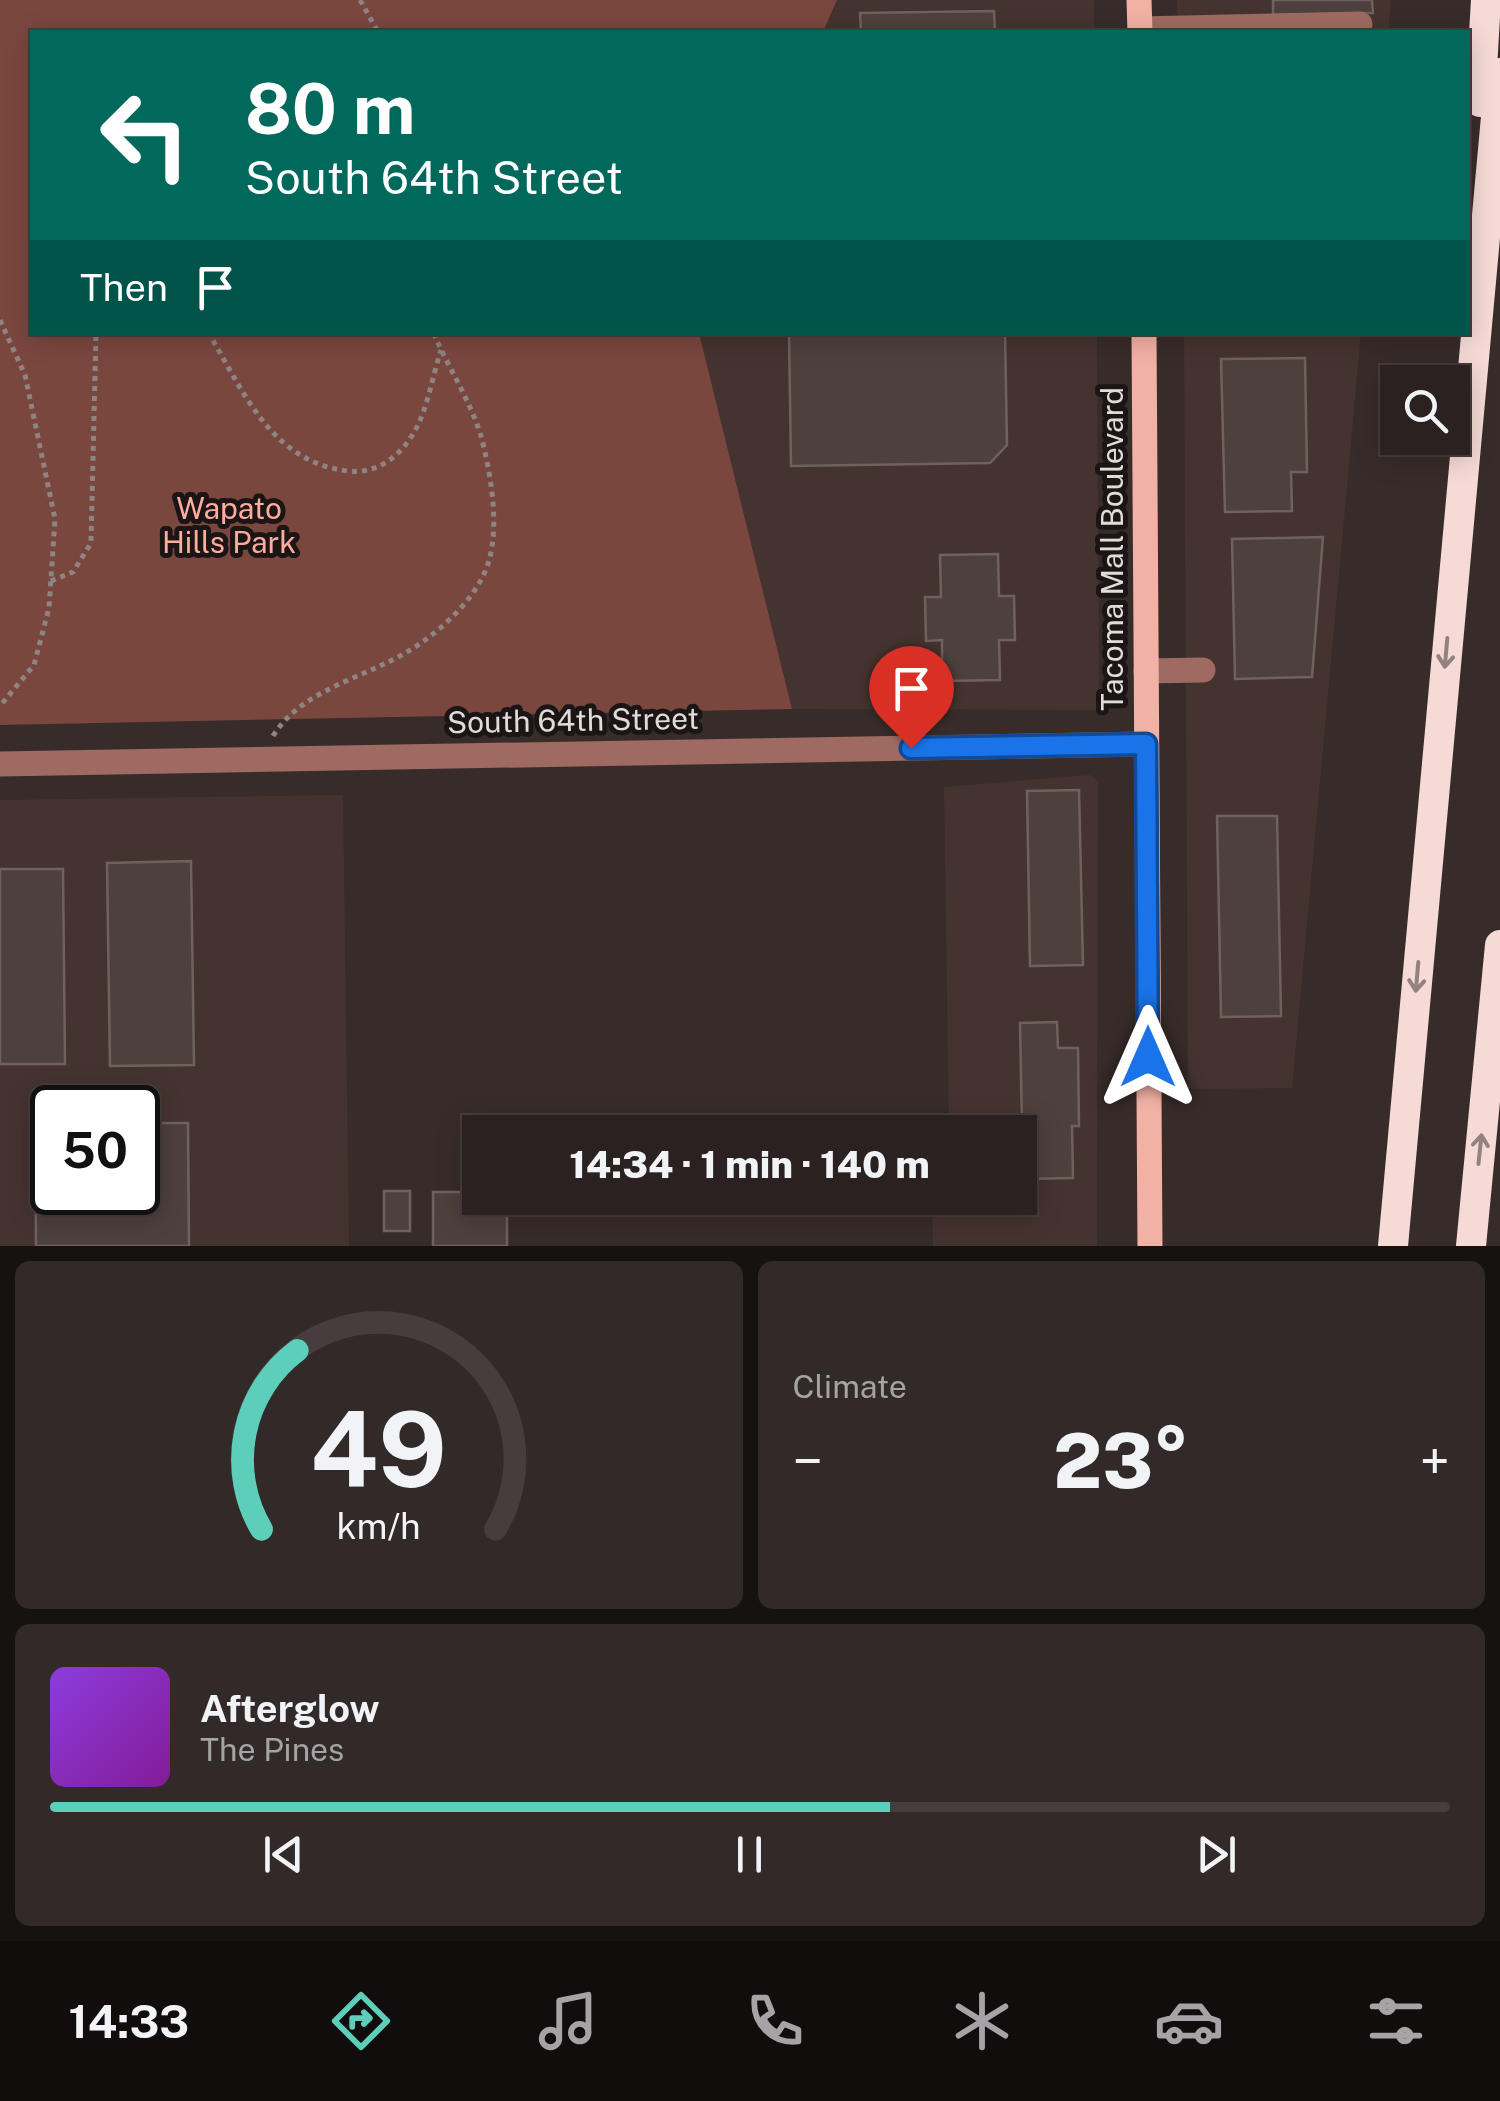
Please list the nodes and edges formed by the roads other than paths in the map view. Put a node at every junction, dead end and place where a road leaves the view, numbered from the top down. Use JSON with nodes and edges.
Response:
{"nodes":[{"id":1,"x":1139,"y":0,"type":"edge"},
{"id":2,"x":1486,"y":0,"type":"edge"},
{"id":3,"x":1360,"y":24,"type":"dead end"},
{"id":4,"x":1140,"y":30,"type":"edge"},
{"id":5,"x":1500,"y":72,"type":"edge"},
{"id":6,"x":1470,"y":278,"type":"edge"},
{"id":7,"x":1144,"y":335,"type":"edge"},
{"id":8,"x":1467,"y":335,"type":"edge"},
{"id":9,"x":1454,"y":556,"type":"junction"},
{"id":10,"x":1203,"y":670,"type":"dead end"},
{"id":11,"x":1146,"y":671,"type":"junction"},
{"id":12,"x":1146,"y":744,"type":"junction"},
{"id":13,"x":0,"y":764,"type":"edge"},
{"id":14,"x":1500,"y":945,"type":"edge"},
{"id":15,"x":1150,"y":1246,"type":"edge"},
{"id":16,"x":1393,"y":1246,"type":"edge"},
{"id":17,"x":1471,"y":1246,"type":"edge"}],
"edges":[{"from":1,"to":4,"type":"main road"},
{"from":2,"to":6,"type":"highway"},
{"from":3,"to":4,"type":"street"},
{"from":5,"to":9,"type":"highway"},
{"from":7,"to":11,"type":"main road","name":"Tacoma Mall Boulevard"},
{"from":8,"to":9,"type":"highway"},
{"from":9,"to":16,"type":"highway","one_way":true},
{"from":10,"to":11,"type":"street"},
{"from":11,"to":12,"type":"main road","name":"Tacoma Mall Boulevard"},
{"from":12,"to":13,"type":"street","name":"South 64th Street"},
{"from":12,"to":15,"type":"main road","name":"Tacoma Mall Boulevard"},
{"from":17,"to":14,"type":"highway","one_way":true}]}
